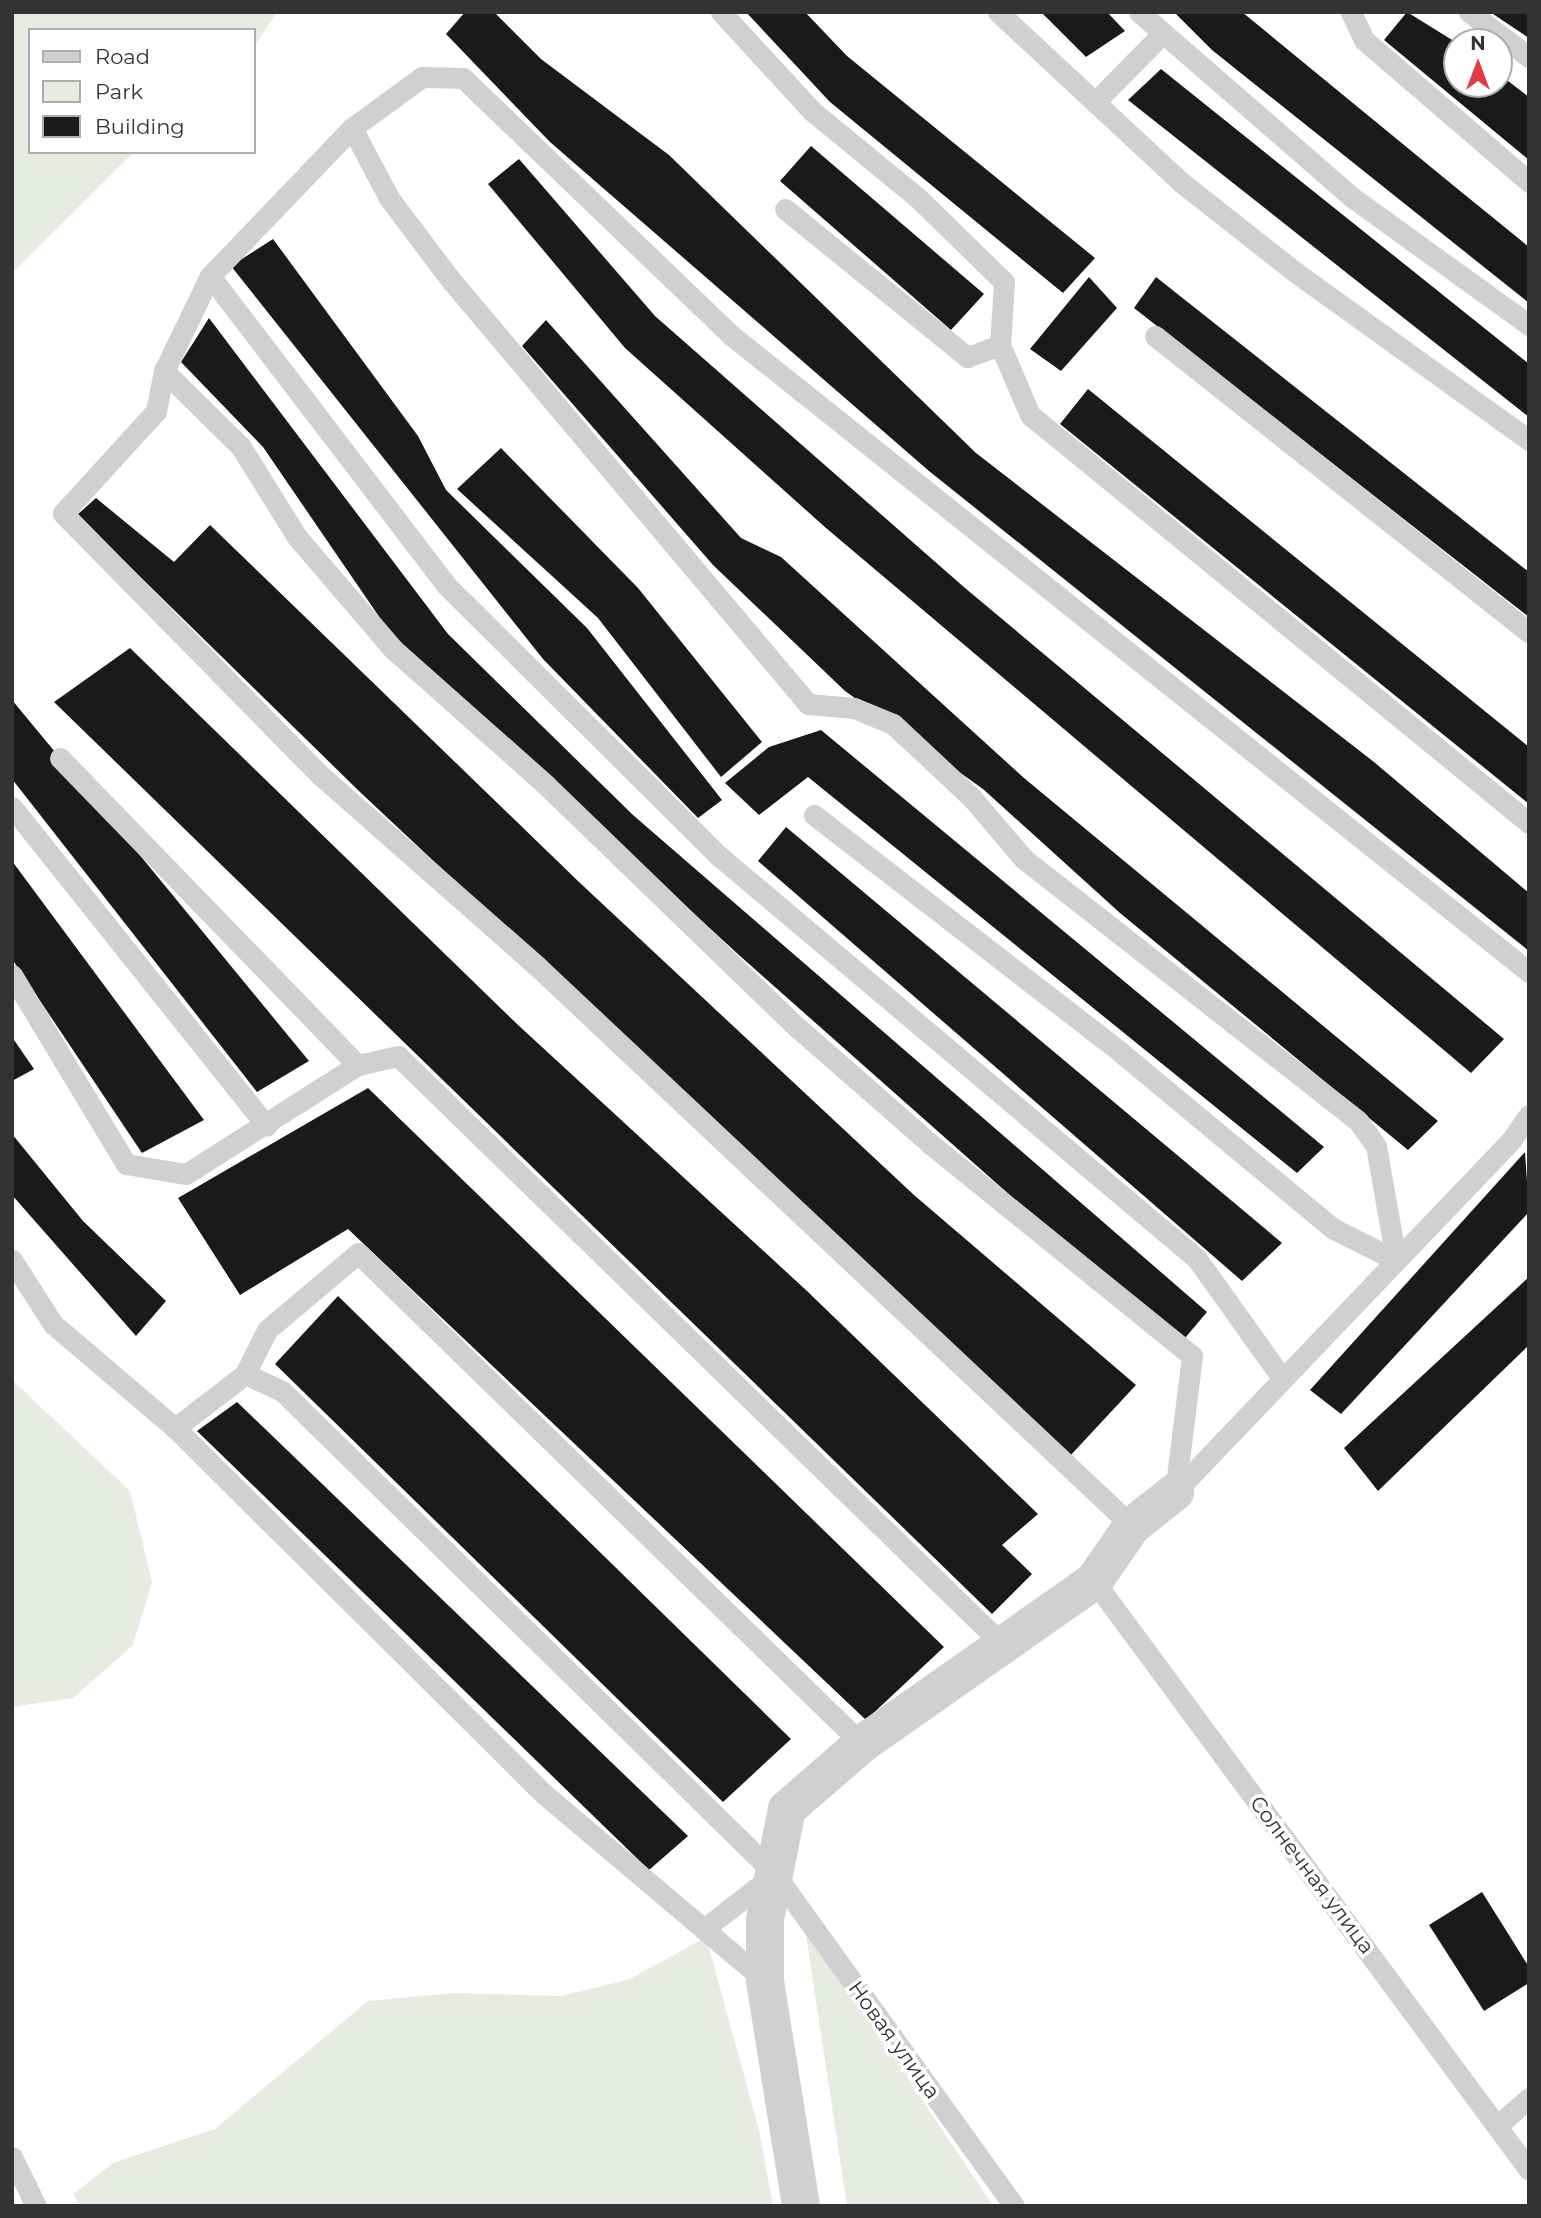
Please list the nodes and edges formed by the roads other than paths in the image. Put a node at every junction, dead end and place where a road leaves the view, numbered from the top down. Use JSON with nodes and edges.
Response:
{"nodes":[{"id":1,"x":721,"y":12,"type":"edge"},
{"id":2,"x":998,"y":12,"type":"edge"},
{"id":3,"x":1139,"y":12,"type":"edge"},
{"id":4,"x":1351,"y":12,"type":"edge"},
{"id":5,"x":1469,"y":12,"type":"edge"},
{"id":6,"x":1161,"y":35,"type":"junction"},
{"id":7,"x":1529,"y":57,"type":"edge"},
{"id":8,"x":1094,"y":102,"type":"junction"},
{"id":9,"x":352,"y":128,"type":"junction"},
{"id":10,"x":1529,"y":182,"type":"edge"},
{"id":11,"x":785,"y":209,"type":"dead end"},
{"id":12,"x":210,"y":276,"type":"junction"},
{"id":13,"x":1529,"y":326,"type":"edge"},
{"id":14,"x":1155,"y":336,"type":"dead end"},
{"id":15,"x":1000,"y":345,"type":"junction"},
{"id":16,"x":164,"y":371,"type":"junction"},
{"id":17,"x":1529,"y":440,"type":"edge"},
{"id":18,"x":1529,"y":632,"type":"edge"},
{"id":19,"x":60,"y":758,"type":"dead end"},
{"id":20,"x":12,"y":807,"type":"edge"},
{"id":21,"x":814,"y":815,"type":"dead end"},
{"id":22,"x":1529,"y":823,"type":"edge"},
{"id":23,"x":1529,"y":972,"type":"edge"},
{"id":24,"x":12,"y":975,"type":"edge"},
{"id":25,"x":358,"y":1065,"type":"junction"},
{"id":26,"x":1528,"y":1117,"type":"edge"},
{"id":27,"x":267,"y":1126,"type":"junction"},
{"id":28,"x":12,"y":1260,"type":"edge"},
{"id":29,"x":1396,"y":1260,"type":"junction"},
{"id":30,"x":245,"y":1374,"type":"junction"},
{"id":31,"x":1282,"y":1378,"type":"junction"},
{"id":32,"x":175,"y":1428,"type":"junction"},
{"id":33,"x":1175,"y":1492,"type":"junction"},
{"id":34,"x":1132,"y":1526,"type":"junction"},
{"id":35,"x":1094,"y":1581,"type":"junction"},
{"id":36,"x":1001,"y":1643,"type":"junction"},
{"id":37,"x":862,"y":1744,"type":"junction"},
{"id":38,"x":774,"y":1874,"type":"junction"},
{"id":39,"x":705,"y":1928,"type":"junction"},
{"id":40,"x":765,"y":1981,"type":"junction"},
{"id":41,"x":1529,"y":2098,"type":"edge"},
{"id":42,"x":1497,"y":2125,"type":"junction"},
{"id":43,"x":12,"y":2157,"type":"edge"},
{"id":44,"x":1529,"y":2170,"type":"edge"},
{"id":45,"x":36,"y":2206,"type":"edge"},
{"id":46,"x":801,"y":2206,"type":"edge"},
{"id":47,"x":1014,"y":2206,"type":"edge"}],
"edges":[{"from":1,"to":15,"type":"lane"},
{"from":2,"to":8,"type":"lane"},
{"from":3,"to":6,"type":"lane"},
{"from":4,"to":10,"type":"lane"},
{"from":5,"to":7,"type":"lane"},
{"from":6,"to":8,"type":"lane"},
{"from":6,"to":13,"type":"lane"},
{"from":8,"to":17,"type":"lane"},
{"from":9,"to":12,"type":"lane"},
{"from":9,"to":23,"type":"lane"},
{"from":9,"to":29,"type":"lane"},
{"from":11,"to":15,"type":"lane"},
{"from":12,"to":16,"type":"lane"},
{"from":12,"to":31,"type":"lane"},
{"from":14,"to":18,"type":"lane"},
{"from":15,"to":22,"type":"lane"},
{"from":16,"to":33,"type":"lane"},
{"from":16,"to":34,"type":"lane"},
{"from":19,"to":25,"type":"lane"},
{"from":20,"to":27,"type":"lane"},
{"from":21,"to":29,"type":"lane"},
{"from":24,"to":27,"type":"lane"},
{"from":25,"to":27,"type":"lane"},
{"from":25,"to":36,"type":"lane"},
{"from":26,"to":29,"type":"lane"},
{"from":28,"to":32,"type":"lane"},
{"from":29,"to":31,"type":"lane"},
{"from":30,"to":32,"type":"lane"},
{"from":30,"to":37,"type":"lane"},
{"from":30,"to":38,"type":"lane","name":"Новая улица"},
{"from":31,"to":33,"type":"lane"},
{"from":32,"to":39,"type":"lane"},
{"from":33,"to":34,"type":"street"},
{"from":34,"to":35,"type":"street"},
{"from":35,"to":36,"type":"street"},
{"from":35,"to":42,"type":"lane","name":"Солнечная улица"},
{"from":36,"to":37,"type":"street"},
{"from":37,"to":38,"type":"street"},
{"from":38,"to":39,"type":"lane"},
{"from":38,"to":40,"type":"street"},
{"from":38,"to":47,"type":"lane","name":"Новая улица"},
{"from":39,"to":40,"type":"lane"},
{"from":40,"to":46,"type":"street"},
{"from":41,"to":42,"type":"lane"},
{"from":42,"to":44,"type":"lane","name":"Солнечная улица"},
{"from":43,"to":45,"type":"lane"}]}
